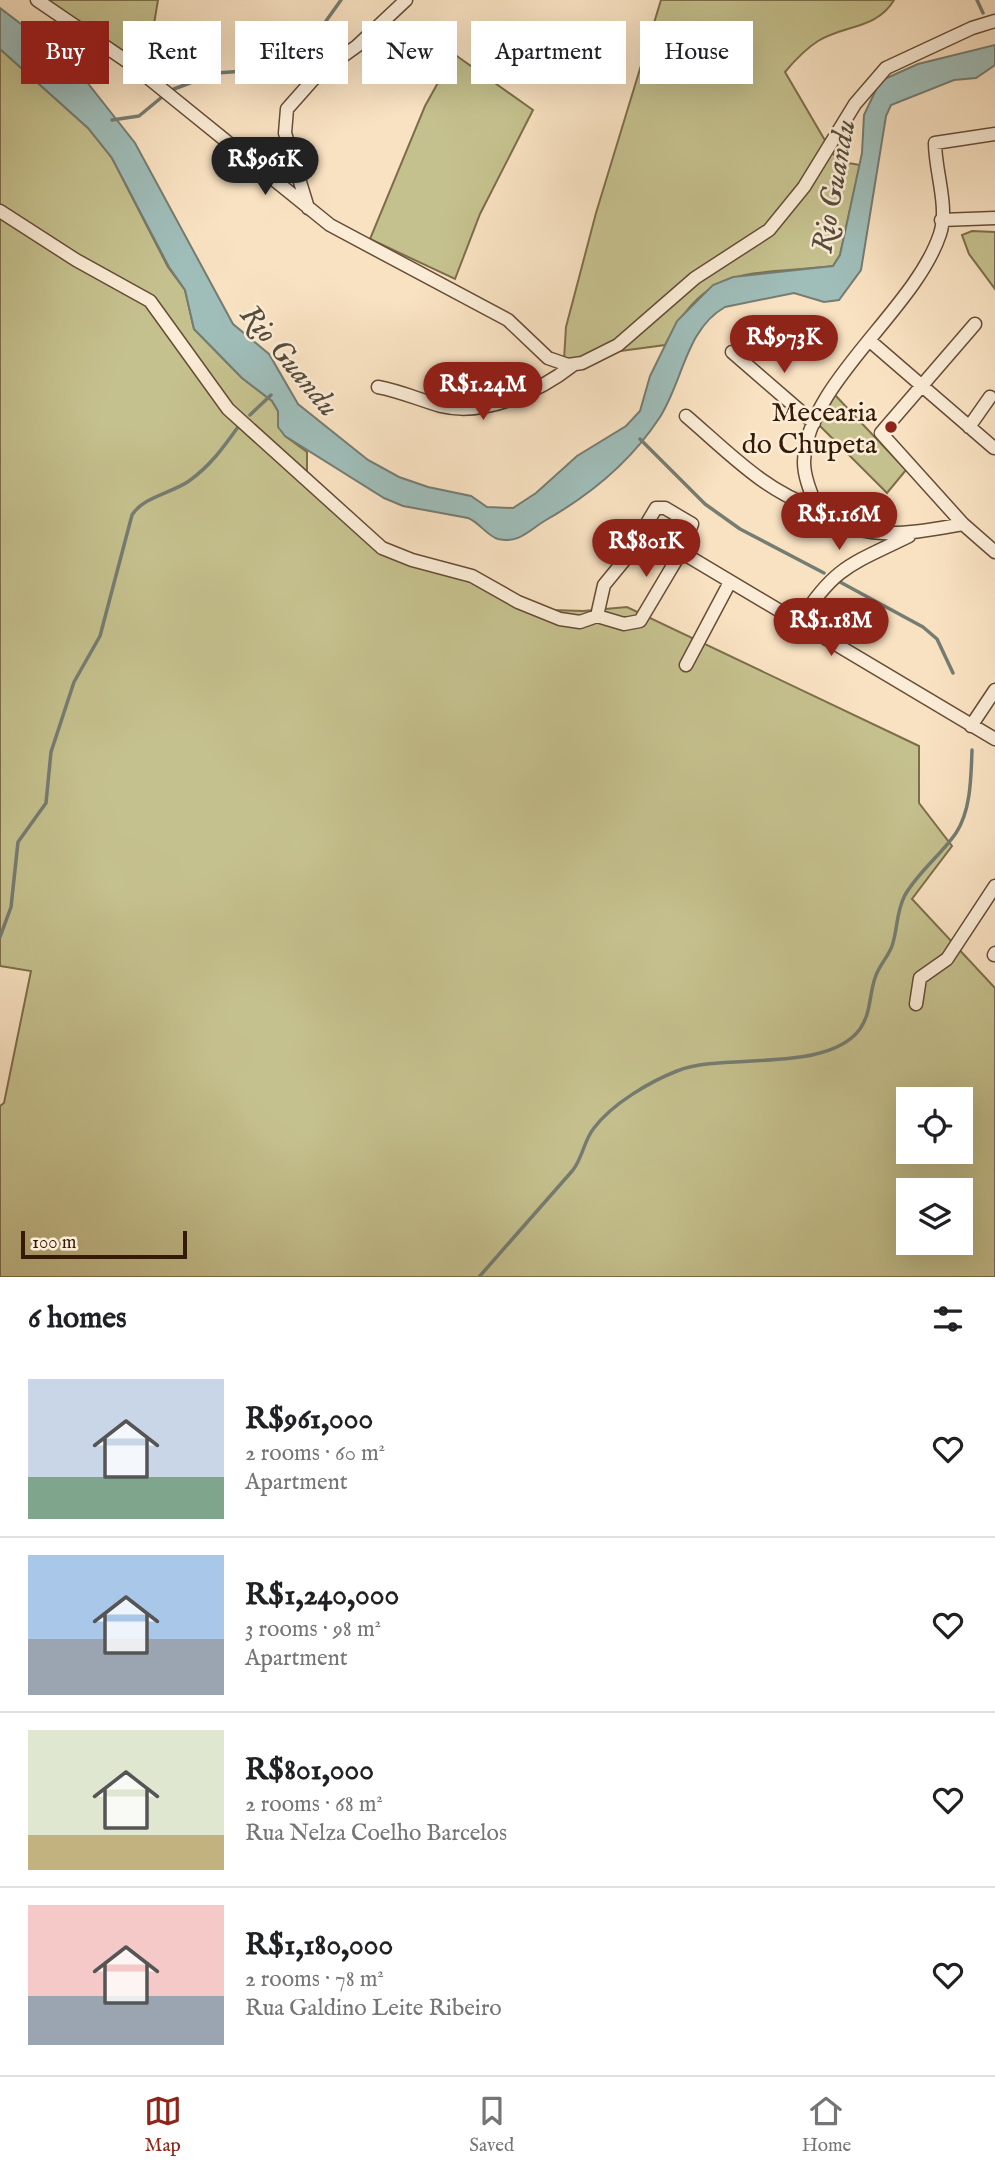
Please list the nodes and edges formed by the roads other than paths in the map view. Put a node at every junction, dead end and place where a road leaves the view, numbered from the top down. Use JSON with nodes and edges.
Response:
{"nodes":[{"id":1,"x":37,"y":0,"type":"edge"},
{"id":2,"x":406,"y":0,"type":"edge"},
{"id":3,"x":995,"y":21,"type":"edge"},
{"id":4,"x":995,"y":134,"type":"edge"},
{"id":5,"x":307,"y":208,"type":"junction"},
{"id":6,"x":0,"y":211,"type":"edge"},
{"id":7,"x":995,"y":218,"type":"edge"},
{"id":8,"x":942,"y":220,"type":"junction"},
{"id":9,"x":975,"y":324,"type":"dead end"},
{"id":10,"x":870,"y":341,"type":"junction"},
{"id":11,"x":733,"y":352,"type":"dead end"},
{"id":12,"x":573,"y":365,"type":"junction"},
{"id":13,"x":922,"y":384,"type":"junction"},
{"id":14,"x":378,"y":387,"type":"dead end"},
{"id":15,"x":990,"y":397,"type":"dead end"},
{"id":16,"x":686,"y":416,"type":"dead end"},
{"id":17,"x":814,"y":423,"type":"junction"},
{"id":18,"x":969,"y":427,"type":"junction"},
{"id":19,"x":994,"y":448,"type":"edge"},
{"id":20,"x":817,"y":508,"type":"junction"},
{"id":21,"x":962,"y":524,"type":"junction"},
{"id":22,"x":919,"y":531,"type":"junction"},
{"id":23,"x":681,"y":552,"type":"junction"},
{"id":24,"x":995,"y":552,"type":"edge"},
{"id":25,"x":730,"y":582,"type":"junction"},
{"id":26,"x":597,"y":616,"type":"junction"},
{"id":27,"x":800,"y":621,"type":"junction"},
{"id":28,"x":687,"y":665,"type":"dead end"},
{"id":29,"x":995,"y":690,"type":"edge"},
{"id":30,"x":971,"y":726,"type":"junction"},
{"id":31,"x":995,"y":739,"type":"edge"},
{"id":32,"x":995,"y":886,"type":"edge"},
{"id":33,"x":916,"y":1004,"type":"dead end"}],
"edges":[{"from":1,"to":5,"type":"street"},
{"from":2,"to":5,"type":"street"},
{"from":3,"to":12,"type":"street"},
{"from":4,"to":8,"type":"street"},
{"from":5,"to":12,"type":"street"},
{"from":6,"to":26,"type":"street"},
{"from":7,"to":8,"type":"street"},
{"from":8,"to":10,"type":"street"},
{"from":9,"to":13,"type":"street"},
{"from":10,"to":13,"type":"street"},
{"from":10,"to":17,"type":"street"},
{"from":11,"to":17,"type":"street"},
{"from":12,"to":14,"type":"street"},
{"from":13,"to":18,"type":"street"},
{"from":13,"to":21,"type":"street"},
{"from":15,"to":18,"type":"street"},
{"from":16,"to":20,"type":"street"},
{"from":17,"to":20,"type":"street"},
{"from":18,"to":19,"type":"street"},
{"from":20,"to":22,"type":"street"},
{"from":21,"to":22,"type":"street"},
{"from":21,"to":24,"type":"street"},
{"from":22,"to":27,"type":"street"},
{"from":23,"to":25,"type":"street"},
{"from":23,"to":26,"type":"street"},
{"from":23,"to":26,"type":"street"},
{"from":25,"to":27,"type":"street"},
{"from":25,"to":28,"type":"street"},
{"from":27,"to":30,"type":"street"},
{"from":29,"to":30,"type":"street"},
{"from":30,"to":31,"type":"street"},
{"from":32,"to":33,"type":"street"}]}
